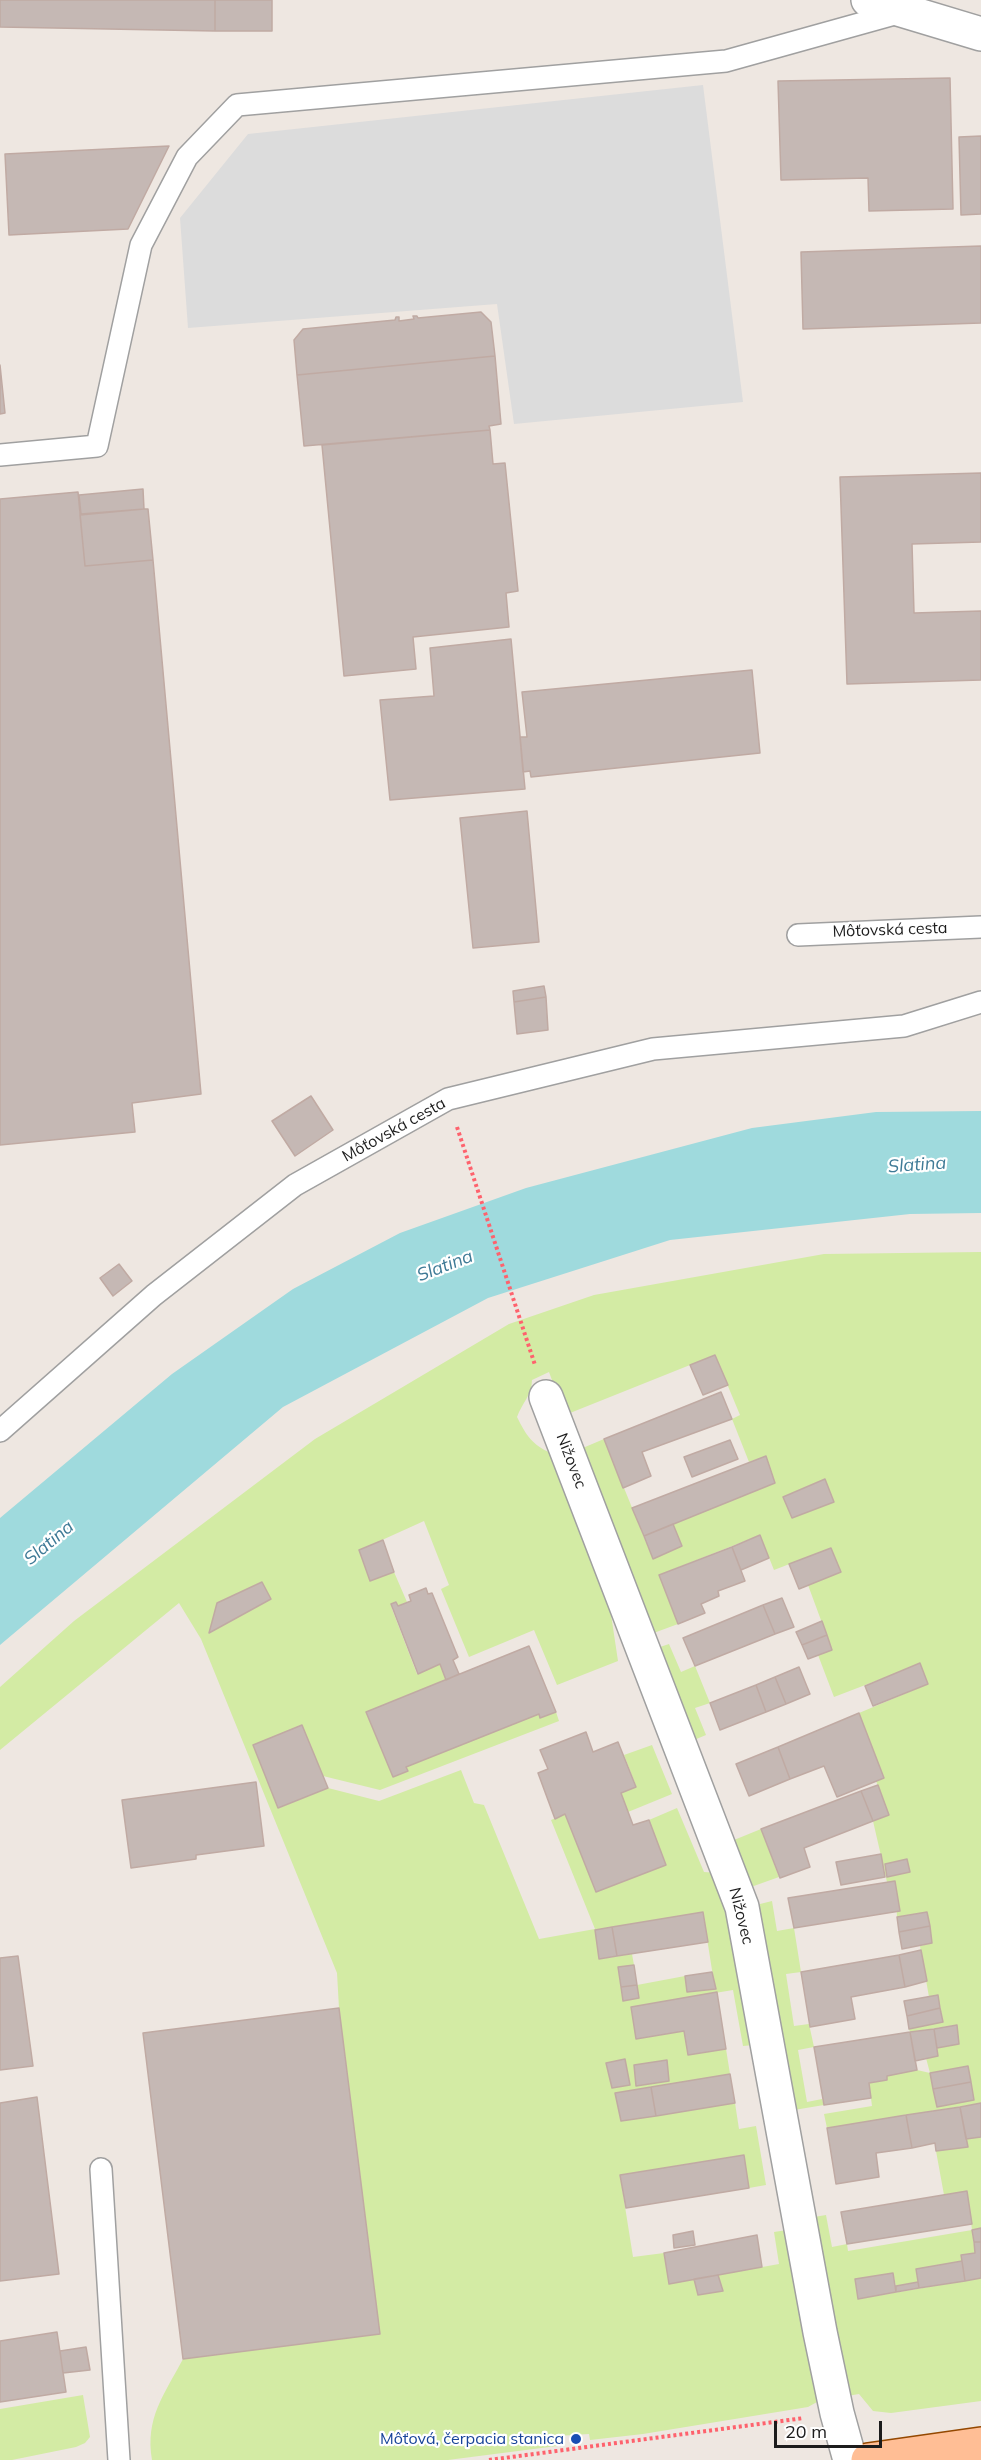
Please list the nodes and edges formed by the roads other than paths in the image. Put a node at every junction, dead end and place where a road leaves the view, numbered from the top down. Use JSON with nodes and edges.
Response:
{"nodes":[{"id":1,"x":868,"y":0,"type":"edge"},
{"id":2,"x":904,"y":12,"type":"junction"},
{"id":3,"x":981,"y":34,"type":"edge"},
{"id":4,"x":0,"y":455,"type":"edge"},
{"id":5,"x":981,"y":927,"type":"edge"},
{"id":6,"x":798,"y":935,"type":"dead end"},
{"id":7,"x":981,"y":1002,"type":"edge"},
{"id":8,"x":546,"y":1397,"type":"road end"},
{"id":9,"x":0,"y":1431,"type":"edge"},
{"id":10,"x":101,"y":2169,"type":"dead end"},
{"id":11,"x":981,"y":2444,"type":"edge"},
{"id":12,"x":119,"y":2460,"type":"edge"},
{"id":13,"x":850,"y":2460,"type":"edge"},
{"id":14,"x":868,"y":2460,"type":"edge"}],
"edges":[{"from":1,"to":2,"type":"street"},
{"from":2,"to":3,"type":"street"},
{"from":2,"to":4,"type":"lane"},
{"from":5,"to":6,"type":"lane","name":"Môťovská cesta"},
{"from":7,"to":9,"type":"lane","name":"Môťovská cesta"},
{"from":8,"to":13,"type":"street","name":"Nižovec"},
{"from":10,"to":12,"type":"lane"},
{"from":11,"to":14,"type":"main road"}]}
